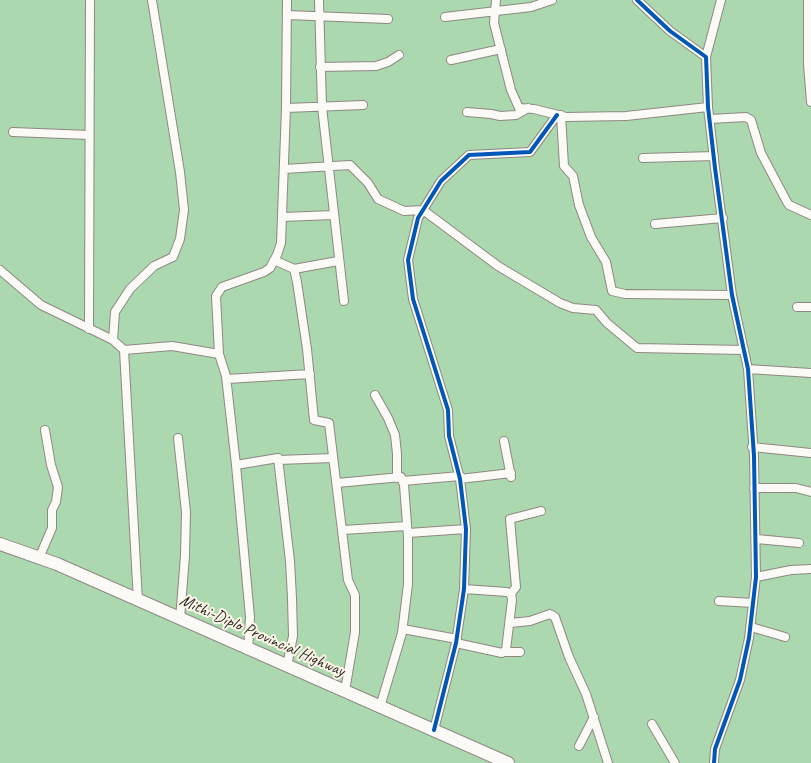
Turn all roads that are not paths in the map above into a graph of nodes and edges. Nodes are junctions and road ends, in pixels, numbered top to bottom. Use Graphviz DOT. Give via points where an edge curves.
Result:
graph roads {
  1 [pos="90,0"];
  2 [pos="152,0"];
  3 [pos="287,0"];
  4 [pos="319,0"];
  5 [pos="496,0"];
  6 [pos="552,0"];
  7 [pos="637,0"];
  8 [pos="721,0"];
  9 [pos="808,0"];
  10 [pos="809,9"];
  11 [pos="495,11"];
  12 [pos="287,15"];
  13 [pos="319,17"];
  14 [pos="445,17"];
  15 [pos="388,19"];
  16 [pos="501,49"];
  17 [pos="398,55"];
  18 [pos="706,57"];
  19 [pos="451,60"];
  20 [pos="320,67"];
  21 [pos="810,83"];
  22 [pos="811,102"];
  23 [pos="363,105"];
  24 [pos="322,107"];
  25 [pos="708,107"];
  26 [pos="286,108"];
  27 [pos="528,108"];
  28 [pos="467,112"];
  29 [pos="559,115"];
  30 [pos="710,119"];
  31 [pos="13,132"];
  32 [pos="89,135"];
  33 [pos="714,156"];
  34 [pos="643,158"];
  35 [pos="330,166"];
  36 [pos="284,169"];
  37 [pos="423,210"];
  38 [pos="334,215"];
  39 [pos="811,215"];
  40 [pos="282,217"];
  41 [pos="723,218"];
  42 [pos="655,224"];
  43 [pos="274,260"];
  44 [pos="338,261"];
  45 [pos="294,269"];
  46 [pos="0,270"];
  47 [pos="732,295"];
  48 [pos="344,301"];
  49 [pos="797,307"];
  50 [pos="811,307"];
  51 [pos="88,329"];
  52 [pos="113,340"];
  53 [pos="124,350"];
  54 [pos="744,350"];
  55 [pos="219,354"];
  56 [pos="748,369"];
  57 [pos="811,373"];
  58 [pos="310,374"];
  59 [pos="227,379"];
  60 [pos="375,395"];
  61 [pos="45,430"];
  62 [pos="178,438"];
  63 [pos="504,441"];
  64 [pos="752,447"];
  65 [pos="811,453"];
  66 [pos="333,458"];
  67 [pos="278,460"];
  68 [pos="236,465"];
  69 [pos="460,477"];
  70 [pos="400,479"];
  71 [pos="337,483"];
  72 [pos="754,488"];
  73 [pos="811,492"];
  74 [pos="541,511"];
  75 [pos="466,528"];
  76 [pos="343,530"];
  77 [pos="408,530"];
  78 [pos="757,539"];
  79 [pos="799,543"];
  80 [pos="0,544"];
  81 [pos="39,558"];
  82 [pos="811,570"];
  83 [pos="756,577"];
  84 [pos="464,589"];
  85 [pos="510,594"];
  86 [pos="138,601"];
  87 [pos="719,601"];
  88 [pos="753,603"];
  89 [pos="180,619"];
  90 [pos="510,623"];
  91 [pos="751,627"];
  92 [pos="403,629"];
  93 [pos="785,637"];
  94 [pos="457,641"];
  95 [pos="248,650"];
  96 [pos="505,652"];
  97 [pos="520,652"];
  98 [pos="287,666"];
  99 [pos="345,691"];
  100 [pos="380,708"];
  101 [pos="594,717"];
  102 [pos="652,724"];
  103 [pos="434,730"];
  104 [pos="578,746"];
  105 [pos="508,763"];
  106 [pos="608,763"];
  107 [pos="675,763"];
  108 [pos="714,763"];
  1 -- 32 [label="street"];
  2 -- 52 [label="street" via="184,210 180,239 172,257 154,266 130,288 115,312"];
  3 -- 12 [label="street"];
  4 -- 13 [label="street"];
  5 -- 11 [label="street"];
  6 -- 11 [label="street" via="531,7"];
  7 -- 18 [label="street" via="670,31"];
  8 -- 18 [label="street"];
  9 -- 10 [label="street"];
  10 -- 21 [label="street"];
  11 -- 14 [label="street"];
  11 -- 16 [label="street" via="494,23"];
  12 -- 13 [label="street"];
  12 -- 26 [label="street"];
  13 -- 15 [label="street"];
  13 -- 20 [label="street"];
  16 -- 19 [label="street"];
  16 -- 27 [label="street" via="516,104 519,108"];
  17 -- 20 [label="street" via="376,66"];
  18 -- 25 [label="street"];
  20 -- 24 [label="street"];
  21 -- 22 [label="street"];
  23 -- 24 [label="street"];
  24 -- 26 [label="street"];
  24 -- 35 [label="street"];
  25 -- 29 [label="street" via="626,116"];
  25 -- 30 [label="street"];
  26 -- 36 [label="street"];
  27 -- 28 [label="street" via="516,115"];
  27 -- 29 [label="street"];
  29 -- 37 [label="street" via="530,152 469,155 441,181"];
  29 -- 47 [label="street" via="564,166 573,176 579,205 591,236 606,262 612,291 625,294"];
  30 -- 33 [label="street"];
  30 -- 39 [label="street" via="746,117 751,120 762,153 787,202"];
  31 -- 32 [label="street"];
  32 -- 51 [label="street"];
  33 -- 34 [label="street"];
  33 -- 41 [label="street"];
  35 -- 36 [label="street"];
  35 -- 37 [label="street" via="350,165 368,183 378,199 404,211"];
  35 -- 38 [label="street"];
  36 -- 40 [label="street"];
  37 -- 54 [label="street" via="498,266 560,303 573,308 596,310 607,324 637,348"];
  37 -- 69 [label="street" via="418,218 408,260 413,299 448,410 449,436"];
  38 -- 40 [label="street"];
  38 -- 44 [label="street"];
  40 -- 43 [label="street" via="280,243"];
  41 -- 42 [label="street"];
  41 -- 47 [label="street"];
  43 -- 45 [label="street"];
  43 -- 55 [label="street" via="264,272 218,290 216,296"];
  44 -- 45 [label="street"];
  44 -- 48 [label="street"];
  45 -- 58 [label="street"];
  46 -- 51 [label="street" via="41,305"];
  47 -- 54 [label="street"];
  49 -- 50 [label="street"];
  51 -- 52 [label="street"];
  52 -- 53 [label="street"];
  53 -- 55 [label="street" via="172,346"];
  53 -- 86 [label="street"];
  54 -- 56 [label="street"];
  55 -- 59 [label="street"];
  56 -- 57 [label="street"];
  56 -- 64 [label="street"];
  58 -- 59 [label="street"];
  58 -- 66 [label="street" via="314,420 329,423"];
  59 -- 68 [label="street"];
  60 -- 70 [label="street" via="395,435"];
  61 -- 81 [label="street" via="58,487 52,510 52,528"];
  62 -- 89 [label="street" via="186,512"];
  63 -- 69 [label="street" via="511,475"];
  64 -- 65 [label="street"];
  64 -- 72 [label="street"];
  66 -- 67 [label="street"];
  66 -- 71 [label="street"];
  67 -- 68 [label="street"];
  67 -- 98 [label="street" via="292,598 293,636"];
  68 -- 95 [label="street" via="250,617"];
  69 -- 70 [label="street"];
  69 -- 75 [label="street"];
  70 -- 71 [label="street"];
  70 -- 77 [label="street"];
  71 -- 76 [label="street"];
  72 -- 73 [label="street" via="796,488"];
  72 -- 78 [label="street"];
  74 -- 85 [label="street" via="510,519 516,587"];
  75 -- 77 [label="street"];
  75 -- 84 [label="street"];
  76 -- 77 [label="street"];
  76 -- 99 [label="street" via="348,580 355,595 356,632"];
  77 -- 92 [label="street" via="408,584"];
  78 -- 79 [label="street"];
  78 -- 83 [label="street"];
  80 -- 81 [label="main road, Mithi-Diplo Provincial Highway"];
  81 -- 86 [label="main road, Mithi-Diplo Provincial Highway"];
  82 -- 83 [label="street" via="791,570"];
  83 -- 88 [label="street"];
  84 -- 85 [label="street"];
  84 -- 94 [label="street"];
  85 -- 90 [label="street"];
  86 -- 89 [label="main road, Mithi-Diplo Provincial Highway"];
  87 -- 88 [label="street"];
  88 -- 91 [label="street"];
  89 -- 95 [label="main road, Mithi-Diplo Provincial Highway"];
  90 -- 96 [label="street"];
  90 -- 101 [label="street" via="553,615"];
  91 -- 93 [label="street"];
  91 -- 108 [label="street" via="740,680 716,749"];
  92 -- 94 [label="street"];
  92 -- 100 [label="street"];
  94 -- 96 [label="street"];
  94 -- 103 [label="street"];
  95 -- 98 [label="main road, Mithi-Diplo Provincial Highway"];
  96 -- 97 [label="street"];
  98 -- 99 [label="main road, Mithi-Diplo Provincial Highway"];
  99 -- 100 [label="main road, Mithi-Diplo Provincial Highway"];
  100 -- 103 [label="main road, Mithi-Diplo Provincial Highway"];
  101 -- 104 [label="street"];
  101 -- 106 [label="street"];
  102 -- 107 [label="street"];
  103 -- 105 [label="main road, Mithi-Diplo Provincial Highway"];
}
